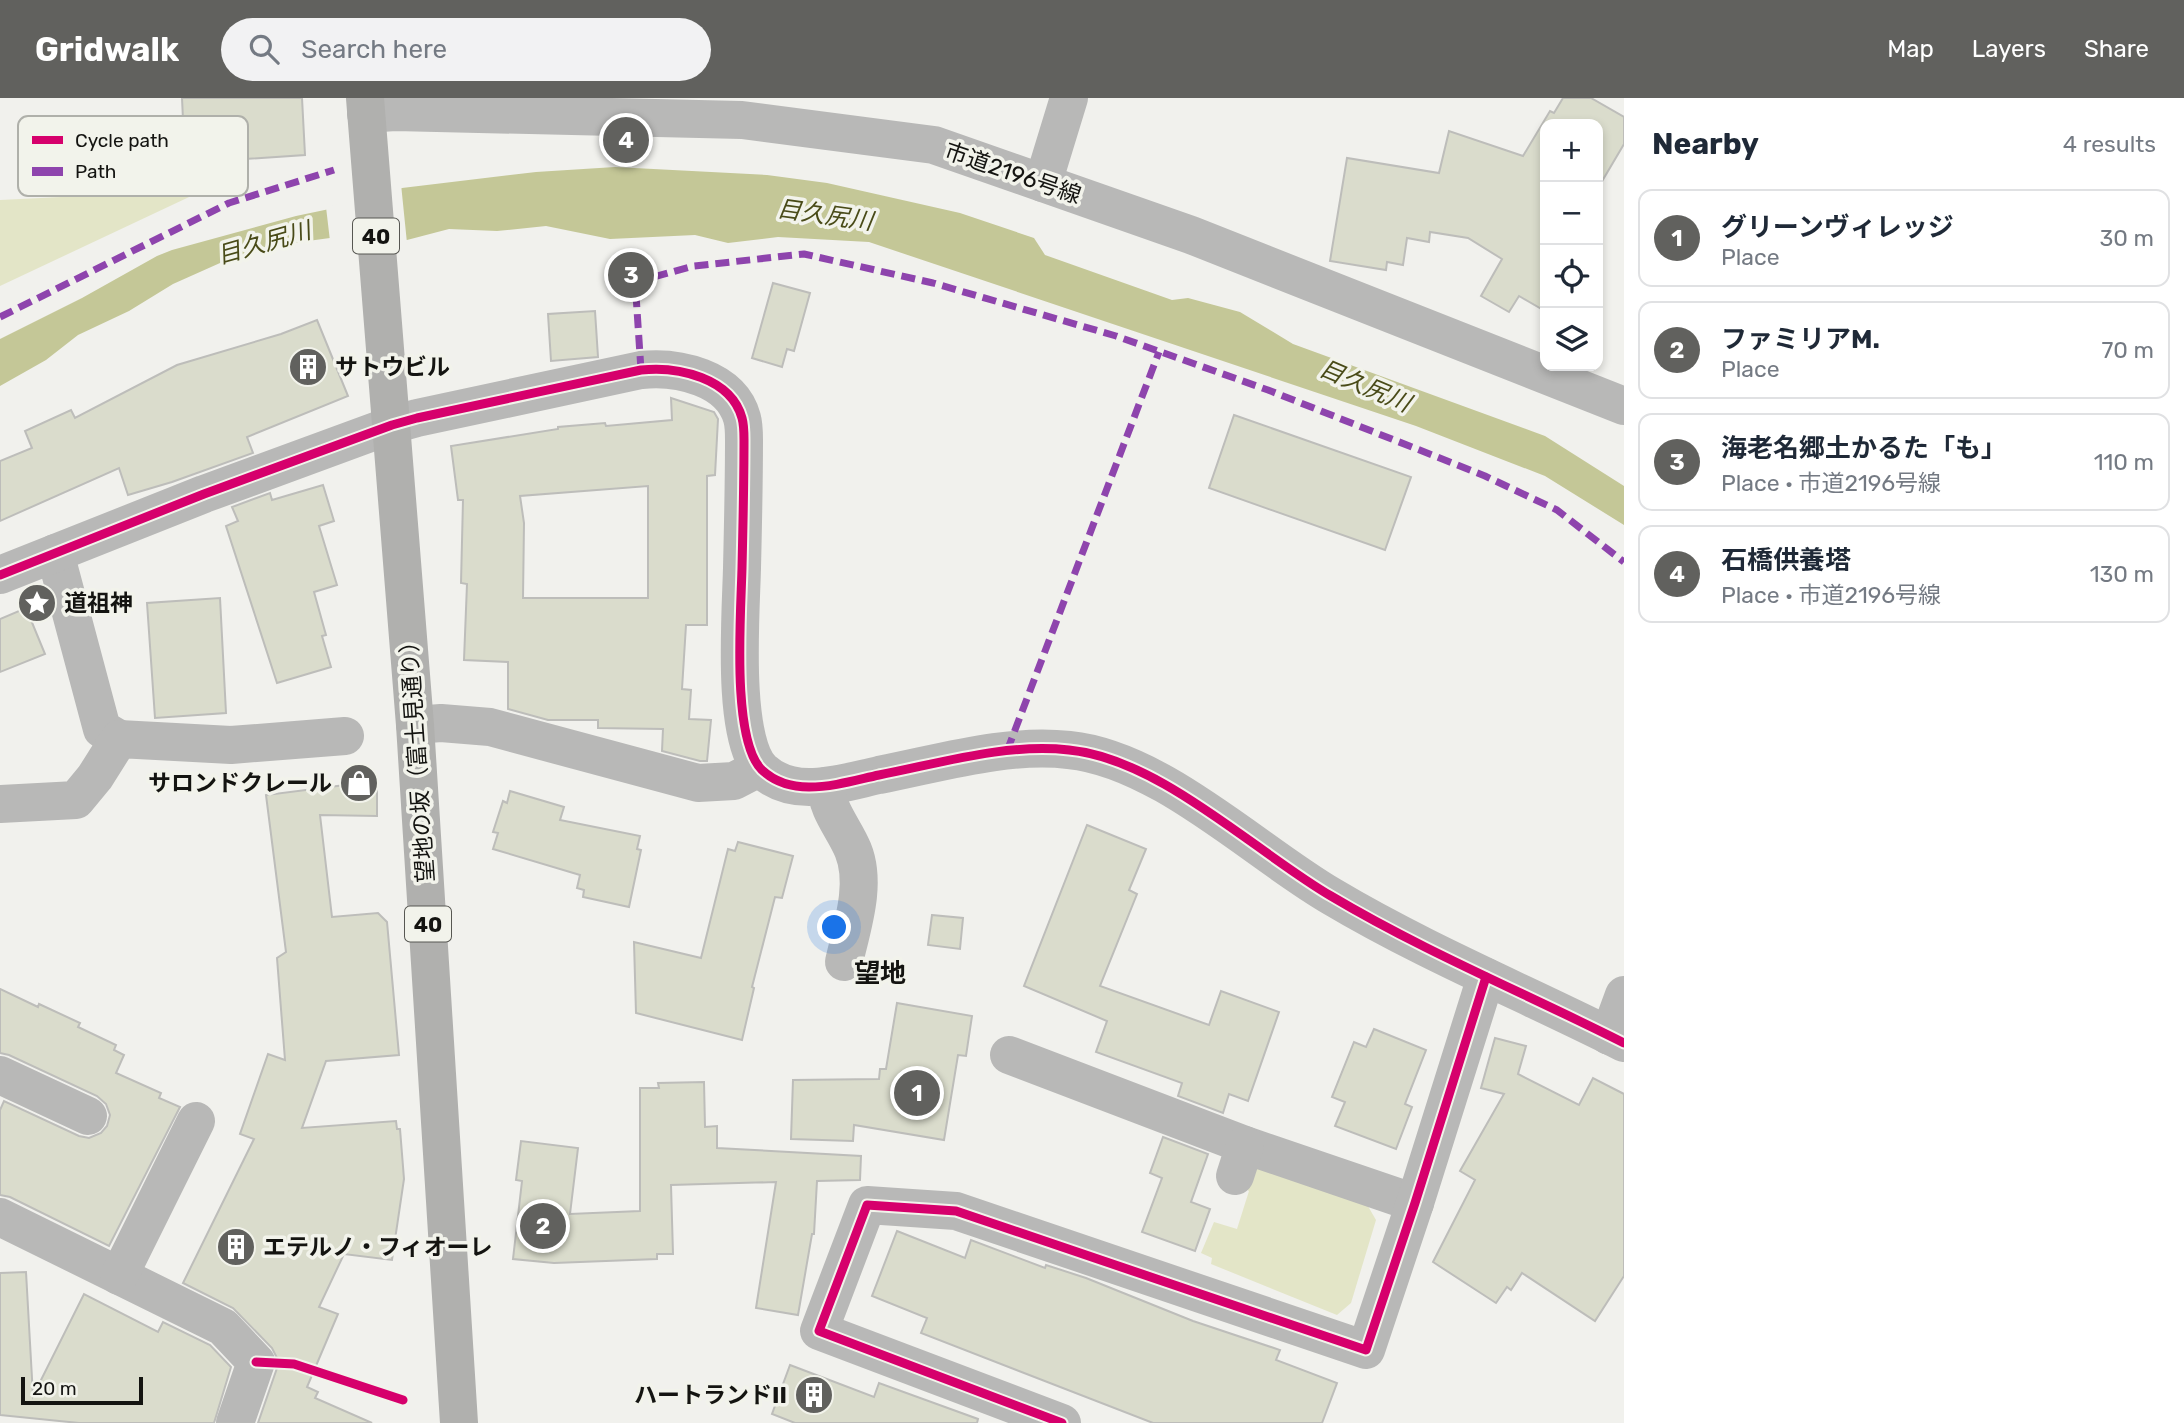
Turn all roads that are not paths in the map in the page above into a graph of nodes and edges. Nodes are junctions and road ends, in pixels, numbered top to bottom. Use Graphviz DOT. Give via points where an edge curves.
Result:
graph roads {
  1 [pos="1069,98"];
  2 [pos="365,106"];
  3 [pos="742,109"];
  4 [pos="1043,183"];
  5 [pos="1624,406"];
  6 [pos="393,425"];
  7 [pos="55,553"];
  8 [pos="0,575"];
  9 [pos="415,724"];
  10 [pos="345,736"];
  11 [pos="119,739"];
  12 [pos="759,768"];
  13 [pos="826,786"];
  14 [pos="0,804"];
  15 [pos="844,962"];
  16 [pos="1486,978"];
  17 [pos="1624,995"];
  18 [pos="1616,1040"];
  19 [pos="1009,1055"];
  20 [pos="0,1075"];
  21 [pos="88,1116"];
  22 [pos="196,1121"];
  23 [pos="1415,1203"];
  24 [pos="0,1217"];
  25 [pos="119,1276"];
  26 [pos="235,1423"];
  27 [pos="459,1423"];
  28 [pos="1062,1423"];
  1 -- 4 [label="street"];
  2 -- 3 [label="street, 市道2196号線" via="395,112"];
  2 -- 6 [label="main road, 40"];
  3 -- 4 [label="street, 市道2196号線" via="934,145"];
  4 -- 5 [label="street, 市道2196号線" via="1191,235"];
  6 -- 7 [label="street"];
  6 -- 9 [label="main road, 望地の坂（富士見通り） / 40"];
  6 -- 12 [label="street" via="652,369 696,377 731,396 743,419 744,440 741,690 747,739"];
  7 -- 8 [label="street"];
  7 -- 11 [label="street" via="102,729"];
  9 -- 12 [label="street" via="490,727 698,783 734,781"];
  9 -- 27 [label="main road, 望地の坂（富士見通り） / 40"];
  10 -- 11 [label="street" via="231,745"];
  11 -- 14 [label="street" via="76,800"];
  12 -- 13 [label="street" via="790,785"];
  13 -- 15 [label="street" via="827,801 854,852 859,879"];
  13 -- 16 [label="street" via="1007,751 1070,750 1108,758 1185,797 1338,901"];
  16 -- 18 [label="street"];
  16 -- 23 [label="street"];
  17 -- 18 [label="street"];
  19 -- 23 [label="street" via="1240,1160"];
  20 -- 21 [label="street"];
  22 -- 25 [label="street"];
  23 -- 28 [label="street" via="1366,1350 956,1210 867,1205 819,1331"];
  24 -- 25 [label="street"];
  25 -- 26 [label="street" via="223,1327 256,1362"];
}
